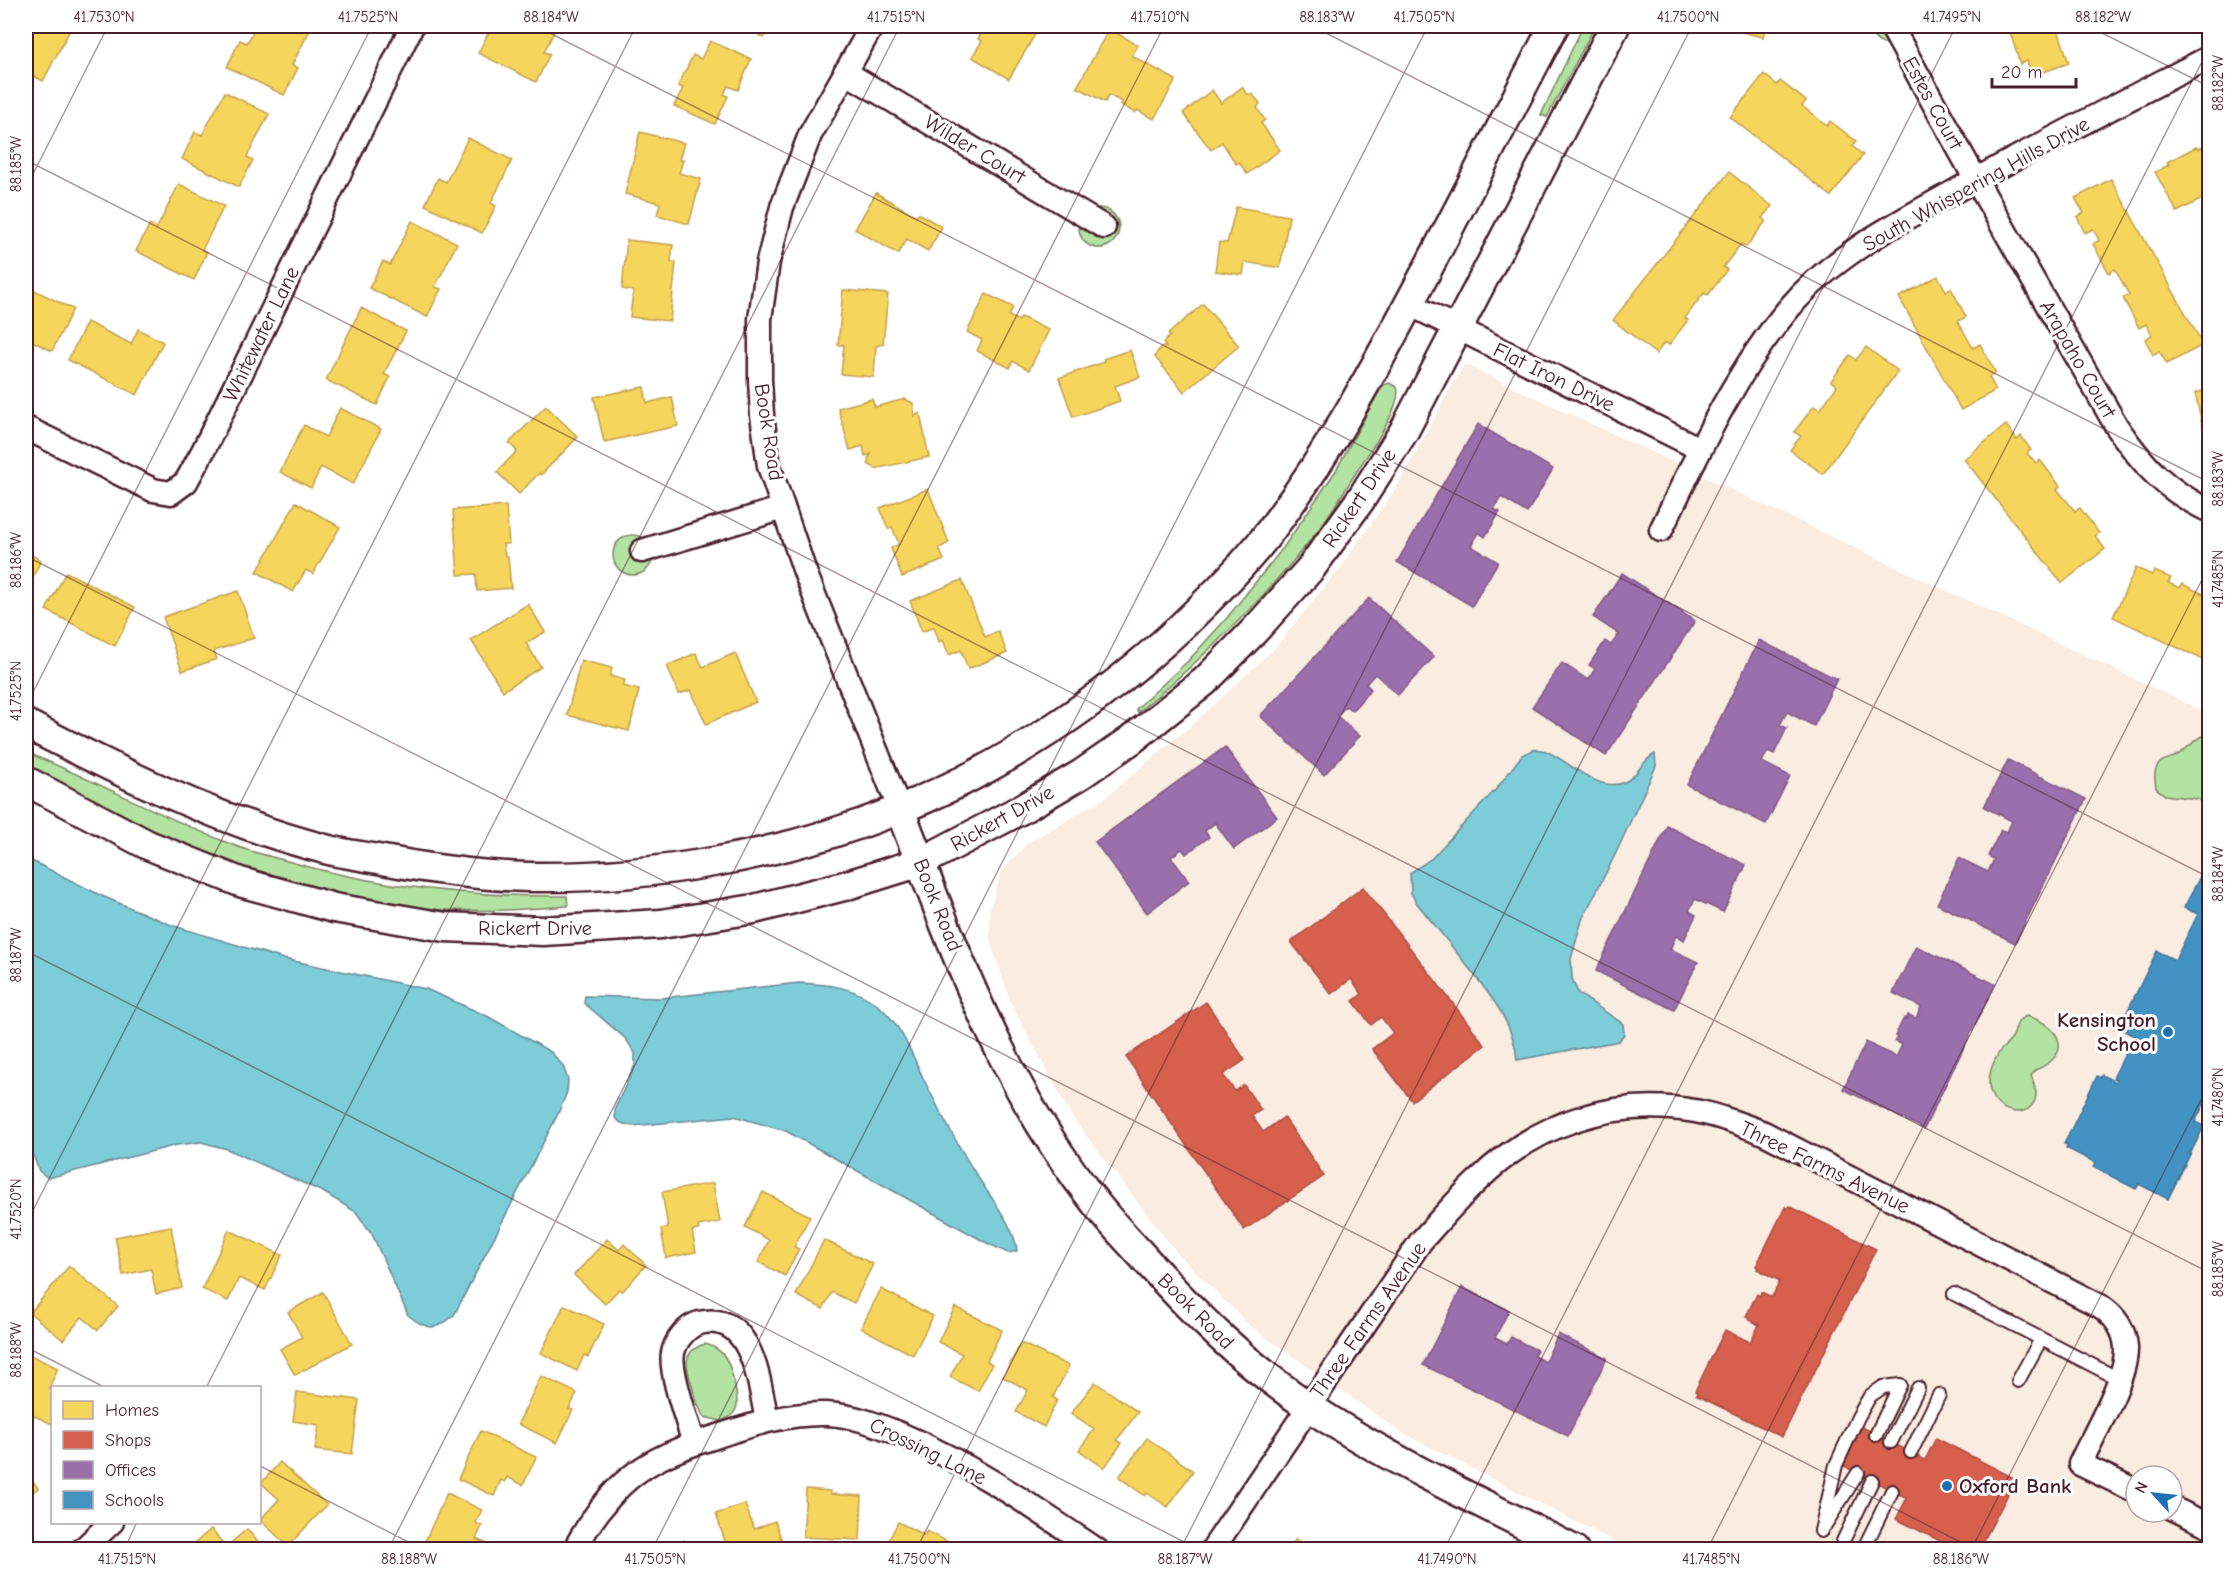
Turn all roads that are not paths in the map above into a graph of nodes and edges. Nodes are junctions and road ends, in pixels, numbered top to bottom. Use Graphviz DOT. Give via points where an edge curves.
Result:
graph roads {
  1 [pos="412,26"];
  2 [pos="872,26"];
  3 [pos="1554,26"];
  4 [pos="1615,26"];
  5 [pos="1891,26"];
  6 [pos="2210,57"];
  7 [pos="845,72"];
  8 [pos="1976,180"];
  9 [pos="1104,227"];
  10 [pos="1409,304"];
  11 [pos="1456,329"];
  12 [pos="26,428"];
  13 [pos="1700,449"];
  14 [pos="783,507"];
  15 [pos="2210,511"];
  16 [pos="1661,530"];
  17 [pos="642,551"];
  18 [pos="26,724"];
  19 [pos="26,781"];
  20 [pos="900,810"];
  21 [pos="921,862"];
  22 [pos="1954,1294"];
  23 [pos="2041,1339"];
  24 [pos="2119,1379"];
  25 [pos="2018,1381"];
  26 [pos="1918,1388"];
  27 [pos="1939,1395"];
  28 [pos="1308,1406"];
  29 [pos="767,1420"];
  30 [pos="1876,1435"];
  31 [pos="694,1443"];
  32 [pos="1891,1443"];
  33 [pos="1911,1452"];
  34 [pos="1858,1473"];
  35 [pos="1872,1481"];
  36 [pos="2124,1485"];
  37 [pos="1892,1491"];
  38 [pos="2184,1514"];
  39 [pos="110,1524"];
  40 [pos="2210,1526"];
  41 [pos="1843,1541"];
  42 [pos="82,1550"];
  43 [pos="574,1550"];
  44 [pos="1096,1550"];
  45 [pos="1212,1550"];
  46 [pos="1574,1550"];
  47 [pos="1863,1550"];
  1 -- 12 [label="street, Whitewater Lane" via="186,482 171,493 153,490"];
  2 -- 7 [label="street, Book Road"];
  3 -- 10 [label="street"];
  4 -- 11 [label="street, Rickert Drive"];
  5 -- 8 [label="street, Estes Court"];
  6 -- 8 [label="street, South Whispering Hills Drive"];
  7 -- 9 [label="street, Wilder Court"];
  7 -- 14 [label="street, Book Road" via="796,166 768,262 760,319 762,415 770,466"];
  8 -- 13 [label="street, South Whispering Hills Drive" via="1904,219 1819,278 1791,306 1754,356"];
  8 -- 15 [label="street, Arapaho Court" via="2116,426 2141,461 2168,486"];
  10 -- 11 [label="street, Flat Iron Drive"];
  10 -- 20 [label="street" via="1321,460 1259,544 1210,599 1150,656 1075,714 986,768"];
  11 -- 13 [label="street, Flat Iron Drive"];
  11 -- 21 [label="street, Rickert Drive" via="1404,431 1361,499 1311,568 1205,681 1080,775"];
  13 -- 16 [label="street, South Whispering Hills Drive"];
  14 -- 17 [label="street"];
  14 -- 20 [label="street, Book Road"];
  18 -- 20 [label="street" via="132,778 222,817 326,849 429,868 528,877 633,873 732,858 830,835"];
  19 -- 21 [label="street, Rickert Drive" via="148,845 240,882 334,908 445,927 543,931 661,924 754,909"];
  20 -- 21 [label="street, Book Road"];
  21 -- 28 [label="street, Book Road" via="1005,1061 1038,1119 1098,1206 1215,1333"];
  22 -- 23 [label="lane"];
  23 -- 24 [label="lane"];
  23 -- 25 [label="lane"];
  24 -- 28 [label="street, Three Farms Avenue" via="2126,1348 2122,1329 2100,1306 1764,1133 1695,1111 1621,1108 1584,1115 1548,1131 1512,1151 1478,1180 1421,1241"];
  24 -- 36 [label="street, Three Farms Avenue" via="2080,1464"];
  26 -- 32 [label="lane"];
  27 -- 33 [label="lane"];
  28 -- 45 [label="street, Three Farms Avenue"];
  28 -- 46 [label="street, Book Road" via="1376,1447"];
  29 -- 31 [label="street, Crossing Lane"];
  29 -- 31 [label="street" via="745,1341 725,1324 698,1323 686,1331 673,1354 673,1368"];
  29 -- 44 [label="street, Crossing Lane" via="827,1414 875,1424 979,1473"];
  30 -- 34 [label="lane" via="1900,1385 1883,1387 1870,1396 1858,1417 1836,1465 1821,1531"];
  31 -- 43 [label="street, Crossing Lane" via="661,1457 624,1481 607,1498"];
  35 -- 41 [label="lane"];
  37 -- 47 [label="lane"];
  38 -- 40 [label="street"];
  39 -- 42 [label="street"];
}
